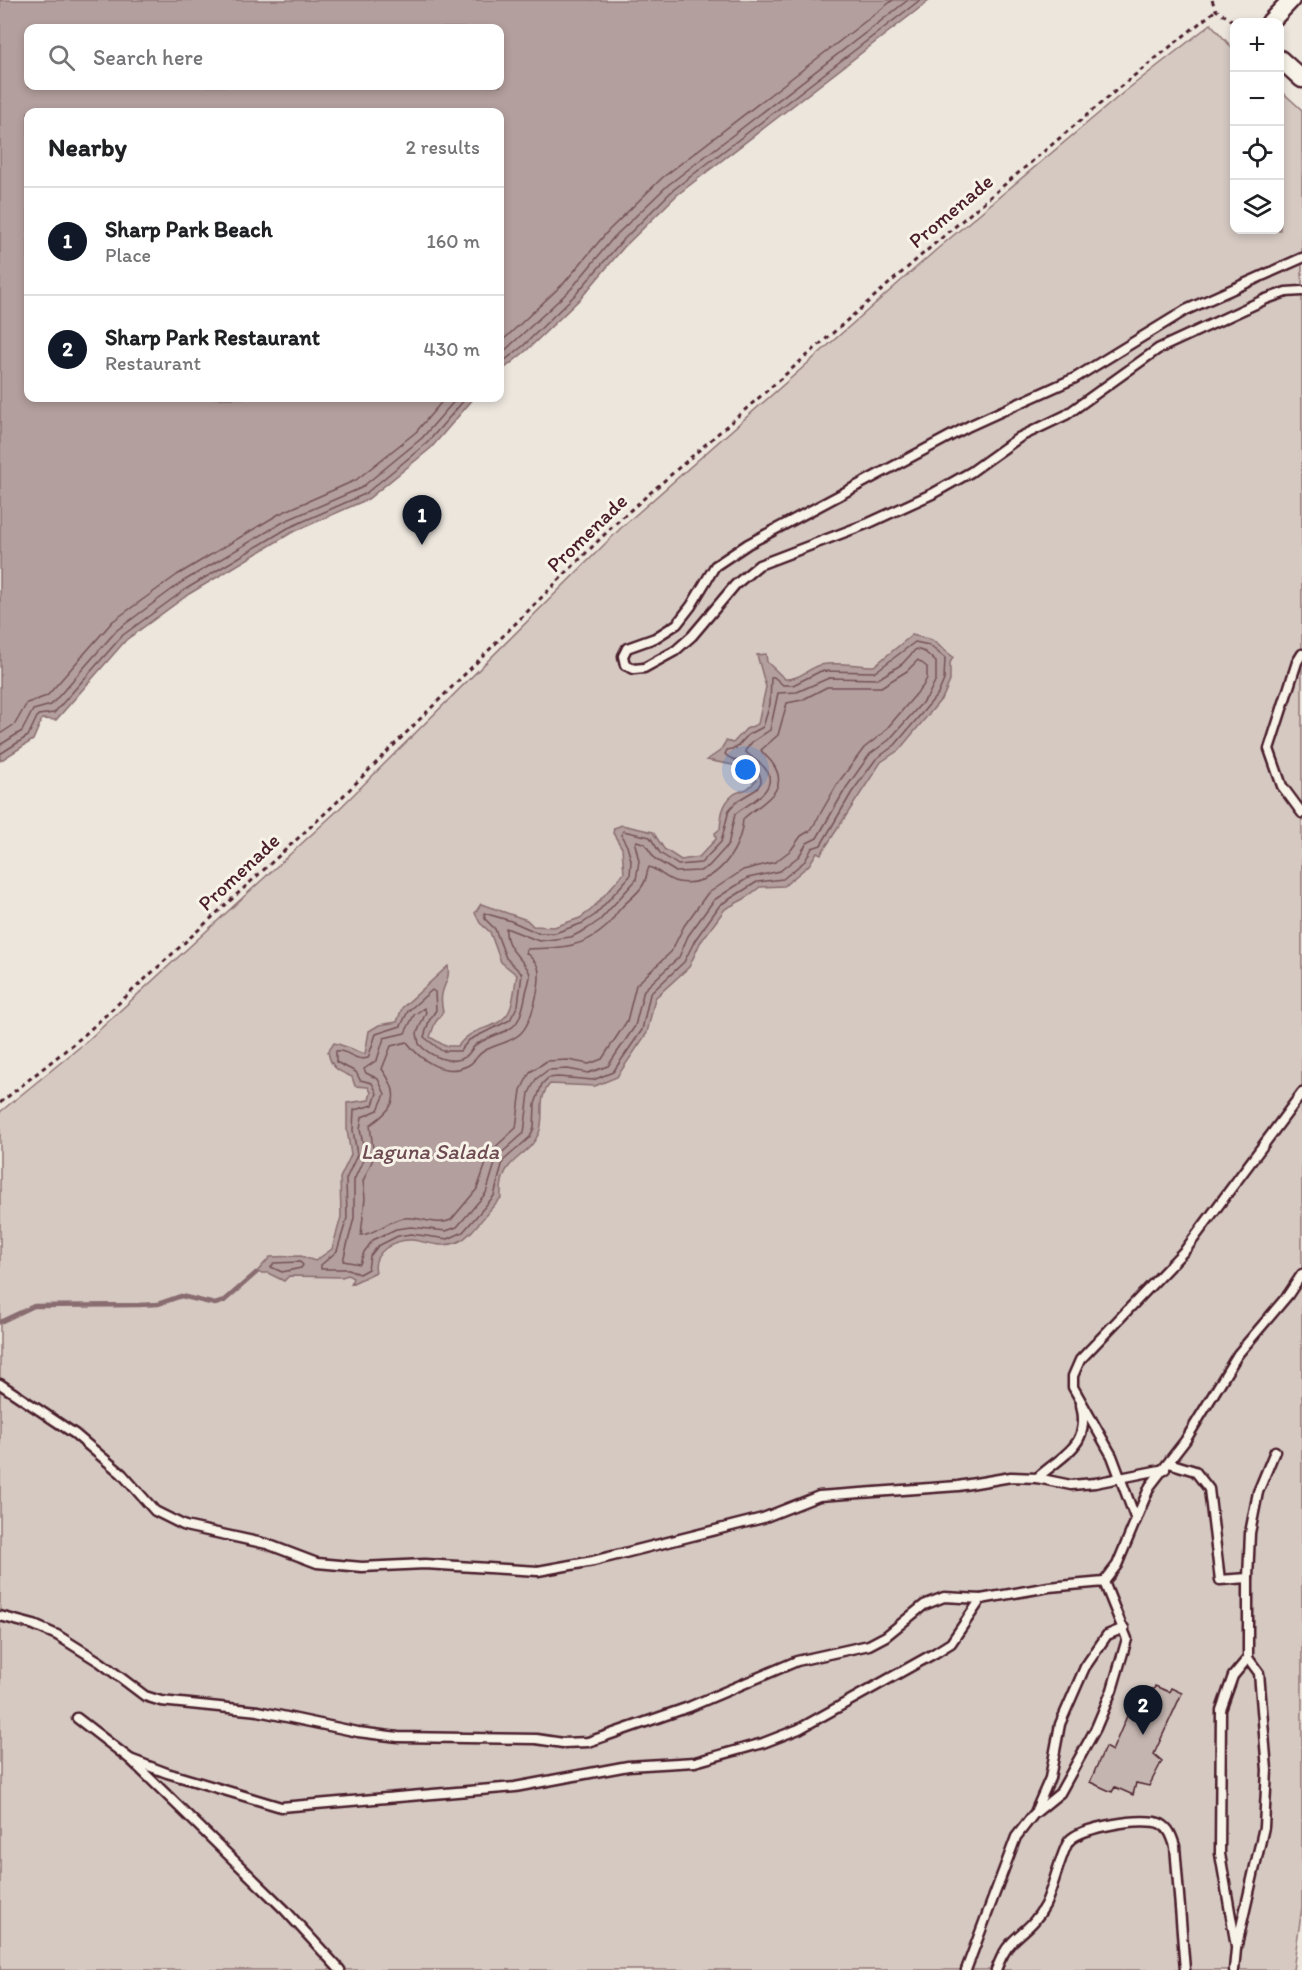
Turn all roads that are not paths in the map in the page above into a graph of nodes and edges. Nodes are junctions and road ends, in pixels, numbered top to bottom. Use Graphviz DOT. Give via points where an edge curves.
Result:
graph roads {
  1 [pos="1291,0"];
  2 [pos="1274,18"];
  3 [pos="1284,63"];
  4 [pos="1302,79"];
  5 [pos="1302,258"];
  6 [pos="1302,291"];
  7 [pos="1302,654"];
  8 [pos="1302,813"];
  9 [pos="1302,1093"];
  10 [pos="1302,1274"];
  11 [pos="0,1383"];
  12 [pos="1080,1401"];
  13 [pos="1275,1451"];
  14 [pos="1167,1466"];
  15 [pos="1037,1478"];
  16 [pos="1122,1478"];
  17 [pos="1136,1520"];
  18 [pos="1248,1578"];
  19 [pos="1104,1582"];
  20 [pos="981,1599"];
  21 [pos="0,1616"];
  22 [pos="1124,1628"];
  23 [pos="1248,1658"];
  24 [pos="76,1718"];
  25 [pos="130,1759"];
  26 [pos="1033,1815"];
  27 [pos="1236,1949"];
  28 [pos="340,1970"];
  29 [pos="966,1970"];
  30 [pos="996,1970"];
  31 [pos="1185,1970"];
  32 [pos="1234,1970"];
  1 -- 2 [label="street"];
  3 -- 4 [label="street"];
  5 -- 6 [label="lane" via="1186,310 1075,378 969,426 748,544 715,566 676,624 655,638 627,648 623,656 625,665 644,668 675,651 735,585 759,565 932,494 1020,437 1066,415 1158,349 1266,299"];
  7 -- 8 [label="lane" via="1269,749 1282,786"];
  9 -- 12 [label="lane" via="1186,1249 1080,1360 1073,1376"];
  10 -- 14 [label="lane" via="1238,1354"];
  11 -- 15 [label="lane" via="87,1443 155,1511 185,1526 259,1542 317,1563 538,1571 764,1518 819,1496 958,1486 1011,1477"];
  12 -- 15 [label="lane" via="1085,1420 1083,1432 1066,1454"];
  12 -- 16 [label="lane" via="1101,1433"];
  13 -- 18 [label="lane" via="1258,1492 1250,1533"];
  14 -- 16 [label="lane"];
  14 -- 17 [label="lane" via="1150,1486"];
  14 -- 18 [label="lane" via="1196,1471 1209,1489 1221,1580"];
  15 -- 16 [label="lane" via="1071,1485"];
  16 -- 17 [label="lane"];
  17 -- 19 [label="lane" via="1117,1565"];
  18 -- 23 [label="lane"];
  19 -- 20 [label="lane"];
  19 -- 22 [label="lane"];
  20 -- 21 [label="lane" via="944,1597 924,1605 869,1644 797,1661 689,1707 588,1742 562,1743 536,1739 398,1737 258,1711 161,1701 145,1696 57,1635"];
  20 -- 25 [label="lane" via="951,1643 935,1653 799,1729 695,1762 628,1766 515,1787 281,1807"];
  22 -- 26 [label="lane" via="1127,1640 1123,1657 1096,1728 1060,1793"];
  22 -- 26 [label="lane" via="1107,1635 1085,1667 1060,1724 1050,1778"];
  23 -- 27 [label="lane" via="1259,1673 1267,1770 1264,1827"];
  23 -- 27 [label="lane" via="1233,1676 1221,1710 1220,1854"];
  24 -- 25 [label="lane"];
  25 -- 28 [label="lane" via="285,1910"];
  26 -- 29 [label="lane" via="1008,1855"];
  27 -- 32 [label="lane"];
  30 -- 31 [label="lane" via="1012,1942 1040,1914 1068,1842 1099,1828 1150,1821 1160,1823 1170,1832 1175,1846"];
}
